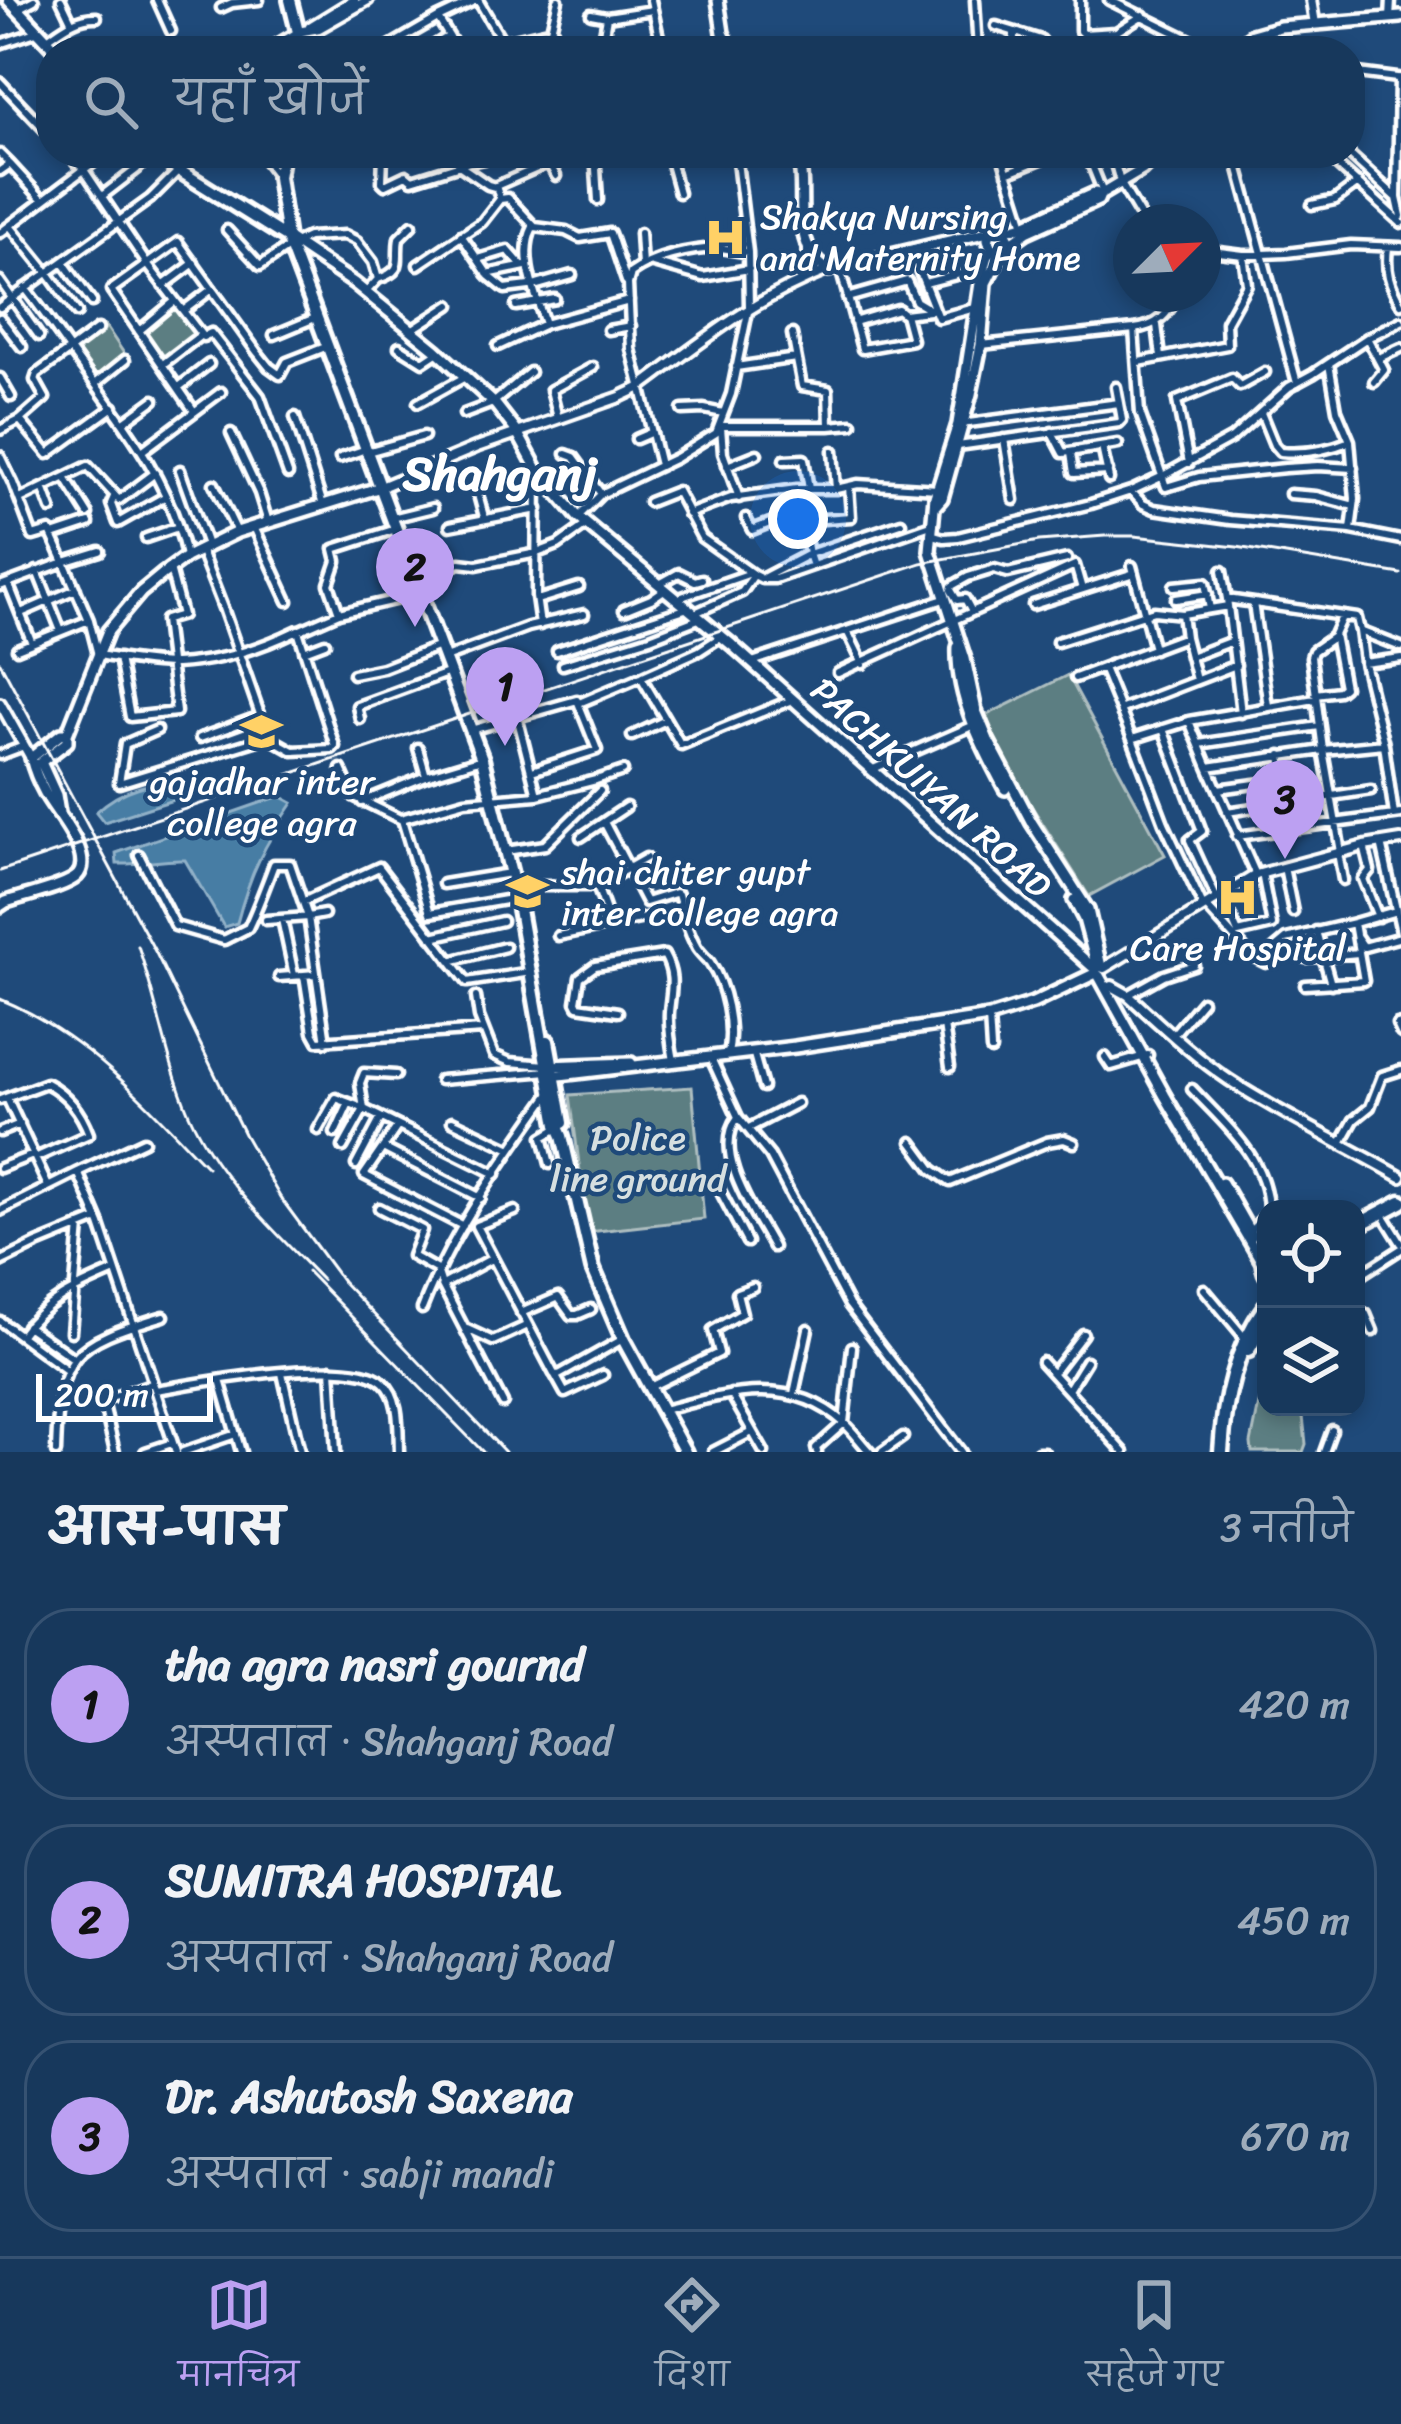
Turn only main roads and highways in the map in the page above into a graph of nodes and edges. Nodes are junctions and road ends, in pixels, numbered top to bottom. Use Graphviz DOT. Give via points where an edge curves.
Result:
graph roads {
  1 [pos="290,0"];
  2 [pos="718,0"];
  3 [pos="13,4"];
  4 [pos="1396,18"];
  5 [pos="42,36"];
  6 [pos="301,36"];
  7 [pos="724,36"];
  8 [pos="1251,36"];
  9 [pos="176,168"];
  10 [pos="280,168"];
  11 [pos="802,168"];
  12 [pos="1144,168"];
  13 [pos="1101,194"];
  14 [pos="291,242"];
  15 [pos="997,242"];
  16 [pos="976,345"];
  17 [pos="954,447"];
  18 [pos="381,488"];
  19 [pos="935,506"];
  20 [pos="0,906"];
  21 [pos="1099,971"];
  22 [pos="550,1070"];
  23 [pos="560,1132"];
  24 [pos="1401,1202"];
  25 [pos="1401,1212"];
  26 [pos="1237,1215"];
  27 [pos="1365,1224"];
  28 [pos="1365,1227"];
  29 [pos="1257,1248"];
  30 [pos="1257,1252"];
  31 [pos="1265,1308"];
  32 [pos="1257,1336"];
  33 [pos="686,1452"];
  34 [pos="1224,1452"];
  1 -- 6 [label="main road"];
  2 -- 7 [label="main road"];
  3 -- 5 [label="main road"];
  4 -- 8 [label="main road"];
  9 -- 14 [label="main road"];
  10 -- 14 [label="main road"];
  11 -- 15 [label="main road" via="808,246 817,262 834,269 969,238"];
  12 -- 13 [label="main road"];
  13 -- 15 [label="main road"];
  13 -- 15 [label="main road"];
  14 -- 18 [label="main road"];
  14 -- 21 [label="main road, PACHKUIYAN ROAD" via="438,352 518,432 537,469 582,521"];
  15 -- 16 [label="main road"];
  15 -- 16 [label="main road" via="982,268"];
  16 -- 17 [label="main road"];
  17 -- 19 [label="main road"];
  17 -- 19 [label="main road"];
  18 -- 20 [label="main road" via="204,547 116,618 67,734 36,760 81,871"];
  18 -- 22 [label="main road" via="494,798"];
  19 -- 21 [label="main road" via="930,551 958,642 960,677 1002,776 1084,912"];
  21 -- 22 [label="main road" via="988,1018 754,1052"];
  21 -- 26 [label="main road"];
  22 -- 23 [label="main road"];
  22 -- 23 [label="main road"];
  23 -- 33 [label="main road" via="587,1251 623,1340"];
  24 -- 27 [label="highway"];
  25 -- 28 [label="highway"];
  26 -- 29 [label="main road"];
  26 -- 30 [label="main road"];
  31 -- 34 [label="highway" via="1228,1390"];
  32 -- 34 [label="highway" via="1244,1359"];
}
